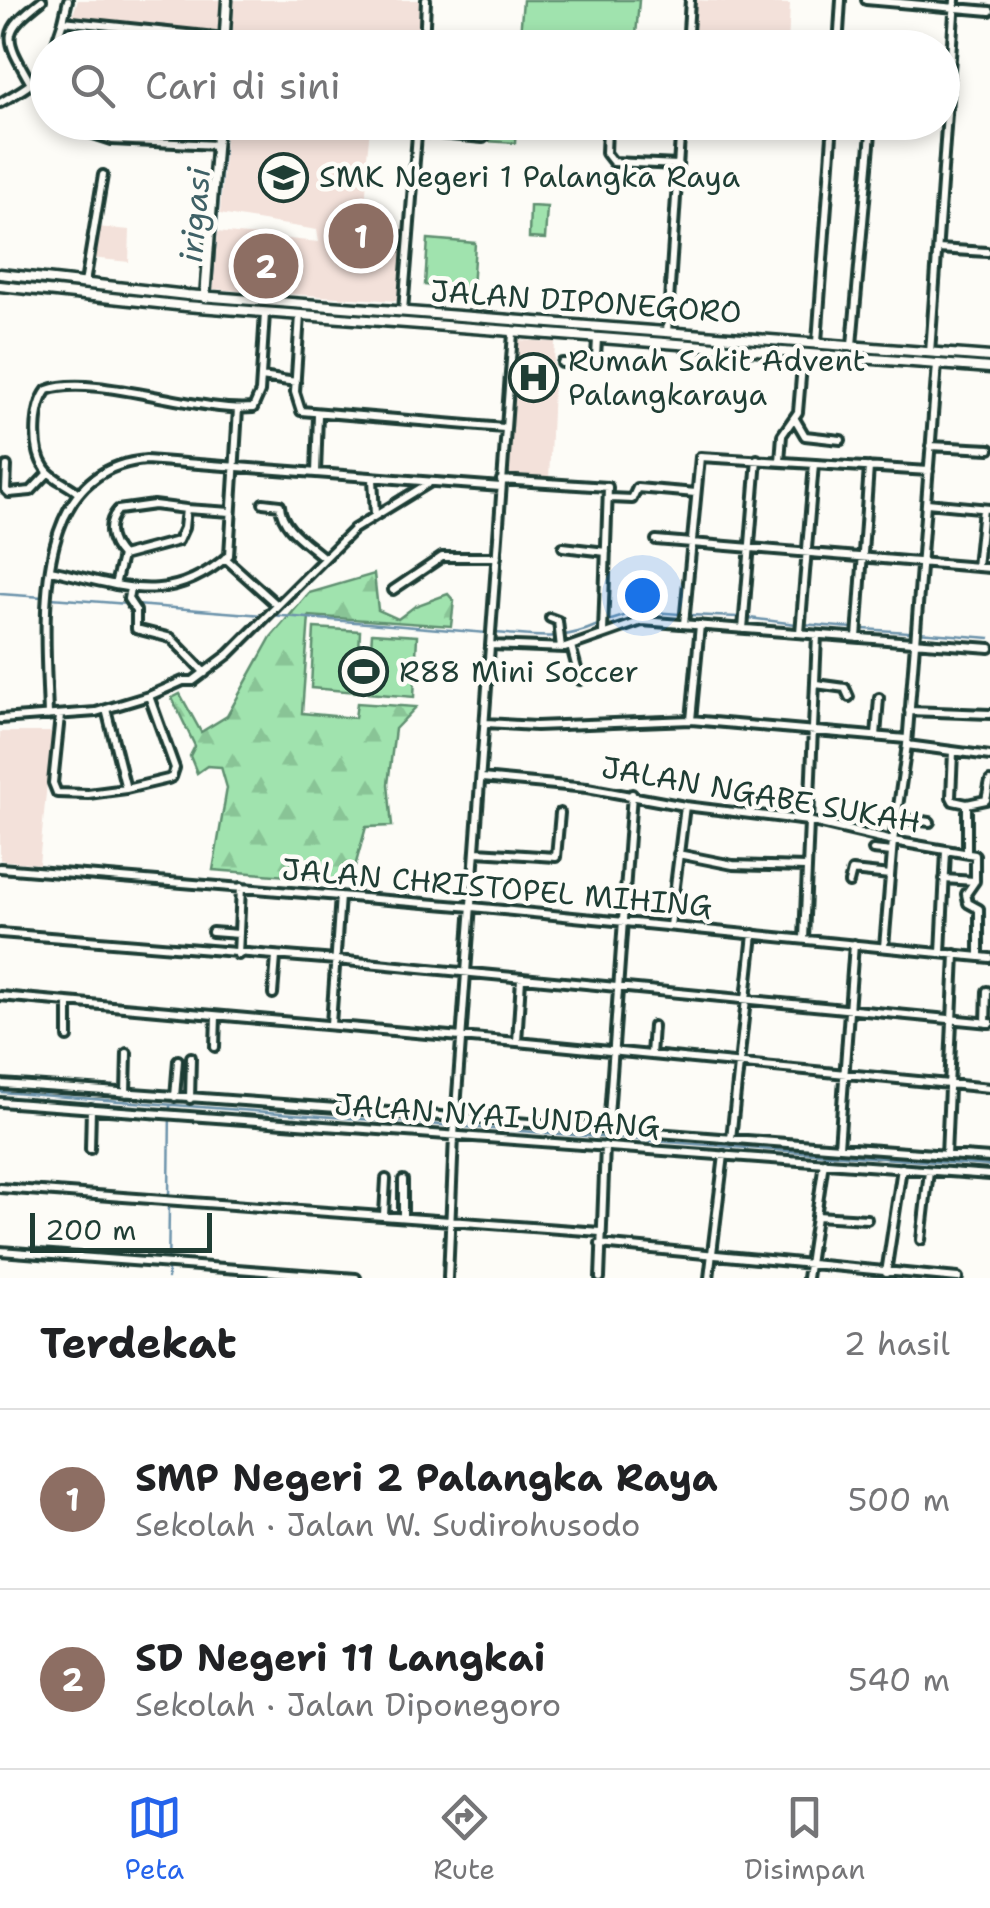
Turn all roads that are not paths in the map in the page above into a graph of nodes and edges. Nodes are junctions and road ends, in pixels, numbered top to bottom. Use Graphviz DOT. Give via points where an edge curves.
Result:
graph roads {
  1 [pos="42,0"];
  2 [pos="67,0"];
  3 [pos="227,0"];
  4 [pos="426,0"];
  5 [pos="690,0"];
  6 [pos="841,0"];
  7 [pos="866,0"];
  8 [pos="955,4"];
  9 [pos="990,10"];
  10 [pos="63,21"];
  11 [pos="60,30"];
  12 [pos="129,30"];
  13 [pos="225,30"];
  14 [pos="425,30"];
  15 [pos="688,30"];
  16 [pos="839,30"];
  17 [pos="952,30"];
  18 [pos="30,82"];
  19 [pos="30,85"];
  20 [pos="0,103"];
  21 [pos="119,140"];
  22 [pos="216,140"];
  23 [pos="417,140"];
  24 [pos="606,140"];
  25 [pos="680,140"];
  26 [pos="832,140"];
  27 [pos="870,140"];
  28 [pos="944,140"];
  29 [pos="216,145"];
  30 [pos="678,165"];
  31 [pos="103,175"];
  32 [pos="938,249"];
  33 [pos="987,252"];
  34 [pos="0,274"];
  35 [pos="85,283"];
  36 [pos="0,286"];
  37 [pos="206,296"];
  38 [pos="204,307"];
  39 [pos="403,311"];
  40 [pos="265,312"];
  41 [pos="300,315"];
  42 [pos="514,320"];
  43 [pos="574,325"];
  44 [pos="668,332"];
  45 [pos="513,333"];
  46 [pos="574,337"];
  47 [pos="743,337"];
  48 [pos="596,339"];
  49 [pos="817,342"];
  50 [pos="852,345"];
  51 [pos="742,349"];
  52 [pos="930,353"];
  53 [pos="803,354"];
  54 [pos="990,357"];
  55 [pos="562,363"];
  56 [pos="937,364"];
  57 [pos="990,368"];
  58 [pos="261,377"];
  59 [pos="296,382"];
  60 [pos="238,409"];
  61 [pos="318,415"];
  62 [pos="795,419"];
  63 [pos="504,428"];
  64 [pos="841,440"];
  65 [pos="930,446"];
  66 [pos="990,449"];
  67 [pos="757,459"];
  68 [pos="780,460"];
  69 [pos="814,464"];
  70 [pos="6,466"];
  71 [pos="234,466"];
  72 [pos="869,468"];
  73 [pos="929,471"];
  74 [pos="48,472"];
  75 [pos="316,473"];
  76 [pos="374,478"];
  77 [pos="431,482"];
  78 [pos="501,483"];
  79 [pos="78,492"];
  80 [pos="696,492"];
  81 [pos="610,498"];
  82 [pos="264,503"];
  83 [pos="926,503"];
  84 [pos="186,508"];
  85 [pos="986,509"];
  86 [pos="231,512"];
  87 [pos="375,514"];
  88 [pos="656,540"];
  89 [pos="692,544"];
  90 [pos="564,547"];
  91 [pos="750,548"];
  92 [pos="806,551"];
  93 [pos="606,552"];
  94 [pos="122,556"];
  95 [pos="323,557"];
  96 [pos="497,557"];
  97 [pos="862,557"];
  98 [pos="225,558"];
  99 [pos="922,562"];
  100 [pos="978,567"];
  101 [pos="990,568"];
  102 [pos="50,570"];
  103 [pos="115,584"];
  104 [pos="130,588"];
  105 [pos="392,590"];
  106 [pos="274,607"];
  107 [pos="550,618"];
  108 [pos="685,620"];
  109 [pos="743,624"];
  110 [pos="700,625"];
  111 [pos="603,630"];
  112 [pos="800,630"];
  113 [pos="858,634"];
  114 [pos="818,635"];
  115 [pos="491,638"];
  116 [pos="915,638"];
  117 [pos="561,644"];
  118 [pos="571,646"];
  119 [pos="990,648"];
  120 [pos="205,673"];
  121 [pos="580,680"];
  122 [pos="816,684"];
  123 [pos="149,696"];
  124 [pos="849,698"];
  125 [pos="879,698"];
  126 [pos="106,709"];
  127 [pos="909,711"];
  128 [pos="990,714"];
  129 [pos="48,716"];
  130 [pos="60,716"];
  131 [pos="0,719"];
  132 [pos="691,720"];
  133 [pos="486,723"];
  134 [pos="813,731"];
  135 [pos="876,736"];
  136 [pos="907,742"];
  137 [pos="953,752"];
  138 [pos="990,756"];
  139 [pos="482,778"];
  140 [pos="990,781"];
  141 [pos="126,789"];
  142 [pos="632,794"];
  143 [pos="967,804"];
  144 [pos="685,806"];
  145 [pos="560,813"];
  146 [pos="896,818"];
  147 [pos="808,821"];
  148 [pos="930,822"];
  149 [pos="892,841"];
  150 [pos="873,850"];
  151 [pos="946,851"];
  152 [pos="476,852"];
  153 [pos="892,852"];
  154 [pos="966,852"];
  155 [pos="678,854"];
  156 [pos="806,867"];
  157 [pos="0,868"];
  158 [pos="890,875"];
  159 [pos="944,880"];
  160 [pos="975,882"];
  161 [pos="849,883"];
  162 [pos="240,887"];
  163 [pos="340,896"];
  164 [pos="472,907"];
  165 [pos="623,921"];
  166 [pos="670,926"];
  167 [pos="212,932"];
  168 [pos="0,933"];
  169 [pos="239,934"];
  170 [pos="753,934"];
  171 [pos="804,939"];
  172 [pos="854,944"];
  173 [pos="884,947"];
  174 [pos="942,953"];
  175 [pos="955,954"];
  176 [pos="238,955"];
  177 [pos="979,956"];
  178 [pos="276,957"];
  179 [pos="990,958"];
  180 [pos="336,960"];
  181 [pos="467,975"];
  182 [pos="521,979"];
  183 [pos="617,988"];
  184 [pos="987,990"];
  185 [pos="273,994"];
  186 [pos="0,996"];
  187 [pos="745,1000"];
  188 [pos="68,1004"];
  189 [pos="848,1010"];
  190 [pos="216,1016"];
  191 [pos="952,1020"];
  192 [pos="988,1023"];
  193 [pos="331,1025"];
  194 [pos="653,1026"];
  195 [pos="68,1037"];
  196 [pos="462,1038"];
  197 [pos="517,1042"];
  198 [pos="215,1047"];
  199 [pos="613,1052"];
  200 [pos="128,1053"];
  201 [pos="651,1056"];
  202 [pos="191,1057"];
  203 [pos="178,1060"];
  204 [pos="740,1064"];
  205 [pos="845,1073"];
  206 [pos="0,1084"];
  207 [pos="948,1084"];
  208 [pos="990,1088"];
  209 [pos="126,1093"];
  210 [pos="175,1097"];
  211 [pos="190,1099"];
  212 [pos="0,1102"];
  213 [pos="91,1108"];
  214 [pos="456,1117"];
  215 [pos="608,1130"];
  216 [pos="454,1134"];
  217 [pos="731,1139"];
  218 [pos="606,1146"];
  219 [pos="839,1148"];
  220 [pos="90,1150"];
  221 [pos="724,1156"];
  222 [pos="946,1156"];
  223 [pos="990,1158"];
  224 [pos="824,1162"];
  225 [pos="902,1168"];
  226 [pos="929,1171"];
  227 [pos="990,1175"];
  228 [pos="386,1179"];
  229 [pos="404,1180"];
  230 [pos="0,1188"];
  231 [pos="384,1215"];
  232 [pos="403,1216"];
  233 [pos="816,1216"];
  234 [pos="450,1219"];
  235 [pos="867,1219"];
  236 [pos="600,1232"];
  237 [pos="920,1240"];
  238 [pos="600,1244"];
  239 [pos="0,1251"];
  240 [pos="711,1254"];
  241 [pos="809,1264"];
  242 [pos="881,1274"];
  243 [pos="935,1277"];
  244 [pos="356,1278"];
  245 [pos="448,1278"];
  246 [pos="600,1278"];
  247 [pos="709,1278"];
  248 [pos="807,1278"];
  249 [pos="958,1278"];
  1 -- 18 [label="street" via="6,30"];
  2 -- 10 [label="street"];
  3 -- 13 [label="main road"];
  4 -- 14 [label="street"];
  5 -- 15 [label="street"];
  6 -- 16 [label="street"];
  7 -- 8 [label="street"];
  8 -- 9 [label="street"];
  8 -- 17 [label="street"];
  10 -- 11 [label="street"];
  10 -- 12 [label="street"];
  19 -- 20 [label="street"];
  21 -- 29 [label="street"];
  22 -- 29 [label="main road"];
  23 -- 39 [label="street"];
  24 -- 30 [label="street" via="612,162"];
  25 -- 30 [label="street"];
  26 -- 49 [label="street"];
  27 -- 50 [label="street"];
  28 -- 32 [label="street"];
  29 -- 37 [label="main road"];
  30 -- 44 [label="street"];
  31 -- 35 [label="street"];
  32 -- 33 [label="street"];
  32 -- 52 [label="street"];
  34 -- 35 [label="main road, JALAN DIPONEGORO"];
  35 -- 37 [label="main road, JALAN DIPONEGORO"];
  36 -- 38 [label="main road, JALAN DIPONEGORO"];
  37 -- 38 [label="main road"];
  37 -- 39 [label="main road, JALAN DIPONEGORO"];
  38 -- 40 [label="main road, JALAN DIPONEGORO"];
  39 -- 42 [label="main road, JALAN DIPONEGORO"];
  40 -- 41 [label="main road, JALAN DIPONEGORO"];
  40 -- 58 [label="street"];
  41 -- 45 [label="main road, JALAN DIPONEGORO"];
  41 -- 59 [label="street"];
  42 -- 43 [label="main road, JALAN DIPONEGORO"];
  42 -- 45 [label="main road"];
  43 -- 44 [label="main road, JALAN DIPONEGORO"];
  43 -- 46 [label="main road"];
  44 -- 47 [label="main road, JALAN DIPONEGORO"];
  45 -- 46 [label="main road, JALAN DIPONEGORO"];
  45 -- 63 [label="street"];
  46 -- 48 [label="main road, JALAN DIPONEGORO"];
  47 -- 49 [label="main road, JALAN DIPONEGORO"];
  47 -- 51 [label="main road"];
  48 -- 51 [label="main road, JALAN DIPONEGORO"];
  48 -- 55 [label="street" via="592,363"];
  49 -- 50 [label="main road, JALAN DIPONEGORO"];
  50 -- 52 [label="main road, JALAN DIPONEGORO"];
  51 -- 53 [label="main road, JALAN DIPONEGORO"];
  52 -- 54 [label="main road, JALAN DIPONEGORO"];
  53 -- 56 [label="main road, JALAN DIPONEGORO"];
  53 -- 62 [label="street"];
  56 -- 57 [label="main road, JALAN DIPONEGORO"];
  56 -- 65 [label="street"];
  58 -- 59 [label="street"];
  58 -- 60 [label="street" via="256,404"];
  59 -- 61 [label="street" via="298,408"];
  60 -- 71 [label="street"];
  60 -- 74 [label="street" via="55,387 39,411 38,448"];
  61 -- 63 [label="street"];
  61 -- 75 [label="street"];
  62 -- 64 [label="street" via="805,436"];
  62 -- 68 [label="street" via="782,434"];
  63 -- 78 [label="street"];
  65 -- 66 [label="street"];
  65 -- 73 [label="street"];
  67 -- 68 [label="street"];
  67 -- 80 [label="street" via="700,457"];
  67 -- 91 [label="street"];
  68 -- 69 [label="street"];
  69 -- 72 [label="street"];
  69 -- 92 [label="street"];
  70 -- 74 [label="street" via="10,492 31,491"];
  71 -- 75 [label="street"];
  71 -- 79 [label="street" via="132,461 101,473"];
  71 -- 86 [label="street"];
  72 -- 73 [label="street"];
  72 -- 97 [label="street"];
  73 -- 83 [label="street"];
  74 -- 79 [label="street"];
  75 -- 76 [label="street"];
  76 -- 77 [label="street"];
  76 -- 87 [label="street"];
  77 -- 78 [label="street"];
  77 -- 87 [label="street"];
  78 -- 81 [label="street" via="608,487"];
  78 -- 96 [label="street"];
  79 -- 102 [label="street"];
  80 -- 81 [label="street" via="637,488 632,499"];
  80 -- 89 [label="street"];
  81 -- 93 [label="street"];
  82 -- 95 [label="street" via="280,504 286,525"];
  83 -- 85 [label="street"];
  83 -- 99 [label="street"];
  84 -- 86 [label="street"];
  84 -- 94 [label="street" via="178,541"];
  84 -- 94 [label="street" via="118,510 110,533"];
  85 -- 100 [label="street"];
  86 -- 98 [label="street"];
  87 -- 95 [label="street"];
  88 -- 89 [label="street"];
  89 -- 91 [label="street"];
  89 -- 108 [label="street"];
  90 -- 93 [label="street"];
  91 -- 92 [label="street"];
  91 -- 109 [label="street"];
  92 -- 97 [label="street"];
  92 -- 112 [label="street"];
  93 -- 111 [label="street"];
  94 -- 103 [label="street"];
  95 -- 106 [label="street"];
  96 -- 105 [label="street" via="442,557"];
  96 -- 115 [label="street"];
  97 -- 99 [label="street"];
  97 -- 113 [label="street"];
  98 -- 104 [label="street" via="182,585"];
  98 -- 106 [label="street"];
  99 -- 100 [label="street"];
  99 -- 116 [label="street"];
  100 -- 101 [label="street"];
  102 -- 103 [label="street"];
  102 -- 129 [label="street"];
  103 -- 104 [label="street"];
  104 -- 120 [label="street" via="137,630 171,638"];
  106 -- 120 [label="street"];
  107 -- 117 [label="street" via="558,621"];
  108 -- 110 [label="street"];
  108 -- 111 [label="street"];
  109 -- 110 [label="street"];
  109 -- 112 [label="street"];
  110 -- 132 [label="street"];
  111 -- 118 [label="street"];
  112 -- 114 [label="street"];
  113 -- 114 [label="street"];
  113 -- 116 [label="street"];
  114 -- 122 [label="street"];
  115 -- 117 [label="street"];
  115 -- 133 [label="street"];
  116 -- 119 [label="street"];
  116 -- 127 [label="street"];
  117 -- 118 [label="street"];
  118 -- 121 [label="street"];
  120 -- 123 [label="street"];
  122 -- 124 [label="street" via="845,688"];
  122 -- 134 [label="street"];
  123 -- 126 [label="street"];
  123 -- 141 [label="street" via="174,773"];
  125 -- 135 [label="street"];
  126 -- 130 [label="street"];
  126 -- 141 [label="street"];
  127 -- 128 [label="street"];
  127 -- 136 [label="street"];
  129 -- 130 [label="street"];
  129 -- 131 [label="street"];
  130 -- 141 [label="street" via="57,793"];
  132 -- 133 [label="street"];
  132 -- 134 [label="street"];
  133 -- 139 [label="street"];
  134 -- 135 [label="street"];
  134 -- 147 [label="street"];
  135 -- 136 [label="street"];
  136 -- 137 [label="street"];
  136 -- 146 [label="street"];
  137 -- 138 [label="street"];
  137 -- 143 [label="street" via="951,797"];
  139 -- 142 [label="street, JALAN NGABE SUKAH"];
  139 -- 152 [label="street"];
  140 -- 143 [label="street" via="986,800"];
  142 -- 144 [label="street, JALAN NGABE SUKAH"];
  142 -- 165 [label="street"];
  143 -- 154 [label="street"];
  144 -- 147 [label="street, JALAN NGABE SUKAH"];
  144 -- 155 [label="street"];
  145 -- 152 [label="street" via="556,857"];
  146 -- 148 [label="street"];
  146 -- 149 [label="street"];
  147 -- 149 [label="street, JALAN NGABE SUKAH"];
  147 -- 156 [label="street"];
  149 -- 151 [label="street, JALAN NGABE SUKAH"];
  149 -- 153 [label="street"];
  150 -- 153 [label="street"];
  151 -- 154 [label="street, JALAN NGABE SUKAH"];
  151 -- 159 [label="street"];
  152 -- 164 [label="street"];
  153 -- 158 [label="street"];
  154 -- 160 [label="street" via="975,855"];
  155 -- 156 [label="street" via="733,865"];
  155 -- 166 [label="street"];
  156 -- 171 [label="street"];
  157 -- 162 [label="street, JALAN CHRISTOPEL MIHING"];
  158 -- 161 [label="street" via="852,871"];
  158 -- 173 [label="street"];
  159 -- 160 [label="street"];
  159 -- 174 [label="street"];
  160 -- 177 [label="street" via="966,894 979,909"];
  162 -- 163 [label="street, JALAN CHRISTOPEL MIHING"];
  162 -- 169 [label="street"];
  163 -- 164 [label="street, JALAN CHRISTOPEL MIHING"];
  163 -- 180 [label="street"];
  164 -- 165 [label="street, JALAN CHRISTOPEL MIHING"];
  164 -- 181 [label="street"];
  165 -- 166 [label="street, JALAN CHRISTOPEL MIHING"];
  165 -- 183 [label="street"];
  166 -- 170 [label="street, JALAN CHRISTOPEL MIHING"];
  167 -- 169 [label="street"];
  168 -- 176 [label="street"];
  169 -- 176 [label="street"];
  170 -- 171 [label="street, JALAN CHRISTOPEL MIHING"];
  170 -- 187 [label="street"];
  171 -- 172 [label="street, JALAN CHRISTOPEL MIHING"];
  172 -- 173 [label="street, JALAN CHRISTOPEL MIHING"];
  172 -- 189 [label="street"];
  173 -- 174 [label="street, JALAN CHRISTOPEL MIHING"];
  174 -- 175 [label="street, JALAN CHRISTOPEL MIHING"];
  175 -- 177 [label="street, JALAN CHRISTOPEL MIHING"];
  175 -- 191 [label="street"];
  176 -- 178 [label="street"];
  177 -- 179 [label="street, JALAN CHRISTOPEL MIHING"];
  178 -- 180 [label="street"];
  178 -- 185 [label="street"];
  180 -- 181 [label="street"];
  180 -- 193 [label="street"];
  181 -- 182 [label="street"];
  181 -- 196 [label="street"];
  182 -- 183 [label="street"];
  182 -- 197 [label="street"];
  183 -- 187 [label="street"];
  183 -- 199 [label="street"];
  184 -- 192 [label="street"];
  186 -- 188 [label="street"];
  187 -- 189 [label="street"];
  187 -- 204 [label="street"];
  188 -- 190 [label="street"];
  188 -- 195 [label="street"];
  189 -- 191 [label="street"];
  189 -- 205 [label="street"];
  190 -- 193 [label="street"];
  190 -- 198 [label="street"];
  191 -- 192 [label="street"];
  191 -- 207 [label="street"];
  193 -- 196 [label="street"];
  194 -- 201 [label="street"];
  196 -- 197 [label="street"];
  196 -- 214 [label="street"];
  197 -- 199 [label="street"];
  199 -- 201 [label="street"];
  199 -- 215 [label="street"];
  200 -- 209 [label="street"];
  201 -- 204 [label="street"];
  202 -- 211 [label="street"];
  203 -- 210 [label="street"];
  204 -- 205 [label="street"];
  204 -- 217 [label="street"];
  205 -- 207 [label="street"];
  205 -- 219 [label="street"];
  206 -- 209 [label="street"];
  207 -- 208 [label="street"];
  207 -- 222 [label="street"];
  209 -- 210 [label="street"];
  210 -- 211 [label="street"];
  211 -- 214 [label="street"];
  212 -- 213 [label="street, JALAN NYAI UNDANG"];
  213 -- 216 [label="street, JALAN NYAI UNDANG"];
  213 -- 220 [label="street"];
  214 -- 215 [label="street"];
  214 -- 216 [label="street"];
  215 -- 217 [label="street"];
  216 -- 218 [label="street, JALAN NYAI UNDANG"];
  216 -- 234 [label="street"];
  217 -- 219 [label="street"];
  218 -- 221 [label="street, JALAN NYAI UNDANG"];
  218 -- 236 [label="street"];
  219 -- 222 [label="street"];
  221 -- 224 [label="street, JALAN NYAI UNDANG"];
  221 -- 240 [label="street"];
  222 -- 223 [label="street"];
  224 -- 225 [label="street, JALAN NYAI UNDANG"];
  224 -- 233 [label="street"];
  225 -- 226 [label="street, JALAN NYAI UNDANG"];
  225 -- 242 [label="street"];
  226 -- 227 [label="street, JALAN NYAI UNDANG"];
  226 -- 237 [label="street"];
  228 -- 231 [label="street"];
  229 -- 232 [label="street"];
  230 -- 231 [label="street"];
  231 -- 232 [label="street"];
  232 -- 234 [label="street"];
  233 -- 235 [label="street"];
  233 -- 241 [label="street"];
  234 -- 236 [label="street"];
  234 -- 245 [label="street"];
  236 -- 238 [label="street"];
  238 -- 240 [label="street"];
  238 -- 246 [label="street"];
  239 -- 244 [label="street"];
  240 -- 241 [label="street"];
  240 -- 247 [label="street"];
  241 -- 242 [label="street"];
  241 -- 248 [label="street"];
  242 -- 243 [label="street"];
  243 -- 249 [label="street"];
}
